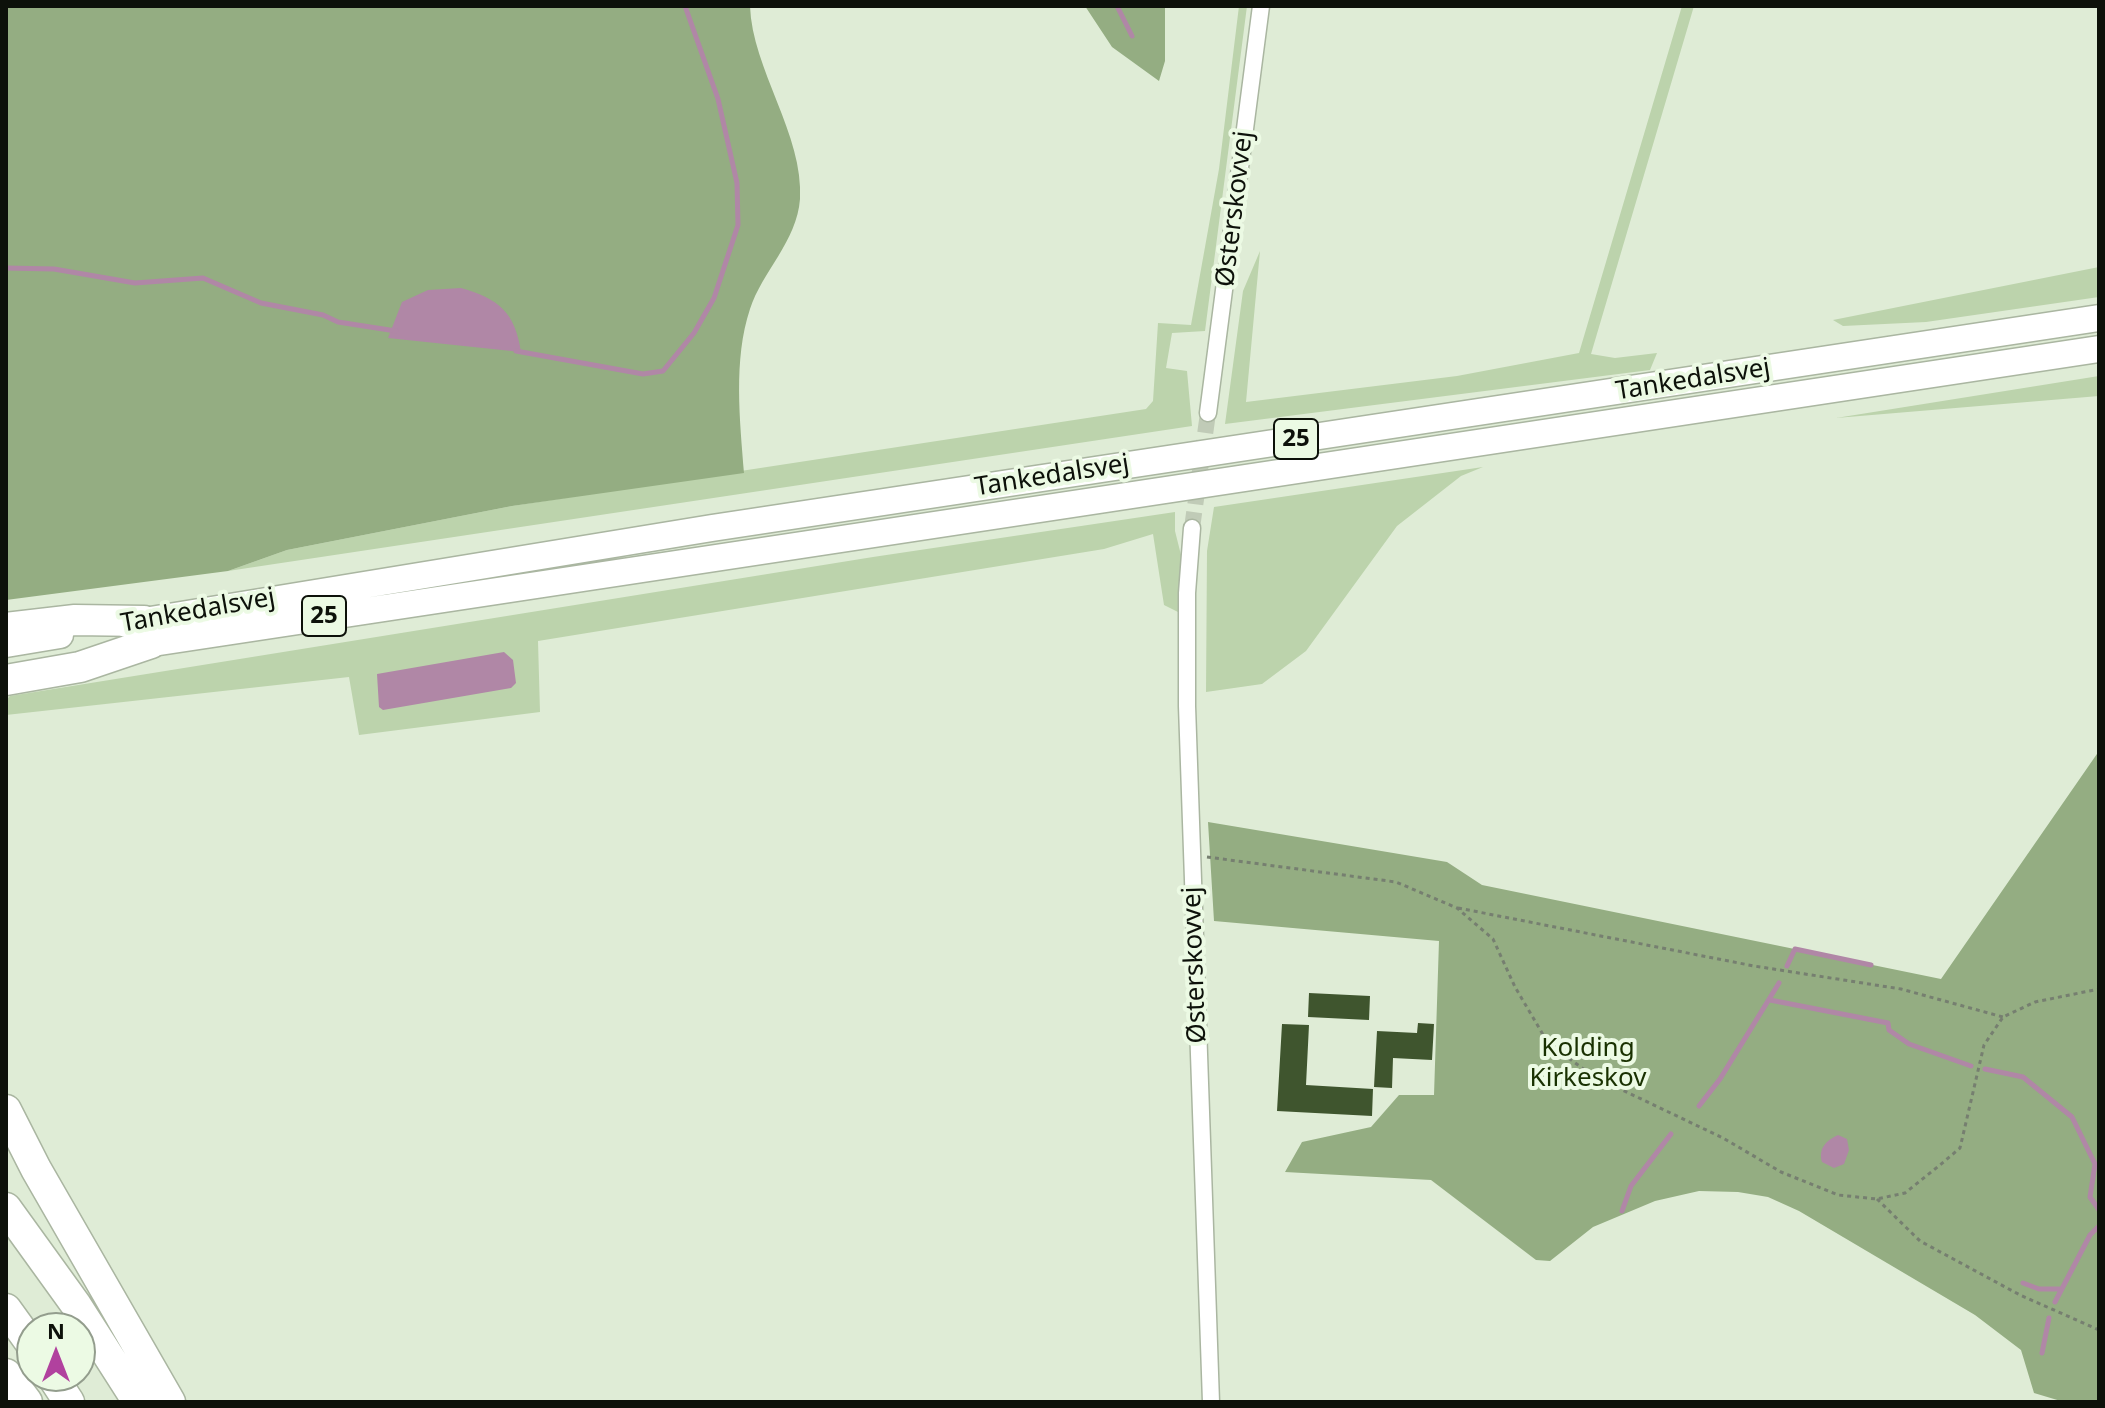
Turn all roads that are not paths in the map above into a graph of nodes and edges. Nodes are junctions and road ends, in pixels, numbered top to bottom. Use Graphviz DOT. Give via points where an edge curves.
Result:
graph roads {
  1 [pos="1261,6"];
  2 [pos="2099,318"];
  3 [pos="2099,349"];
  4 [pos="1208,413"];
  5 [pos="1192,528"];
  6 [pos="6,628"];
  7 [pos="148,632"];
  8 [pos="6,644"];
  9 [pos="6,668"];
  10 [pos="6,680"];
  11 [pos="6,1110"];
  12 [pos="6,1208"];
  13 [pos="6,1374"];
  14 [pos="27,1402"];
  15 [pos="138,1402"];
  16 [pos="170,1402"];
  17 [pos="1211,1402"];
  1 -- 4 [label="street, Østerskovvej"];
  2 -- 7 [label="highway, Tankedalsvej / 25" via="712,528"];
  3 -- 7 [label="highway, Tankedalsvej / 25"];
  5 -- 17 [label="street, Østerskovvej" via="1187,593 1191,855"];
  6 -- 7 [label="highway" via="75,620"];
  7 -- 8 [label="highway, Tankedalsvej / 25"];
  7 -- 9 [label="highway, Tankedalsvej / 25"];
  7 -- 10 [label="highway" via="80,667"];
  11 -- 16 [label="highway"];
  12 -- 15 [label="highway"];
  13 -- 14 [label="highway"];
}
